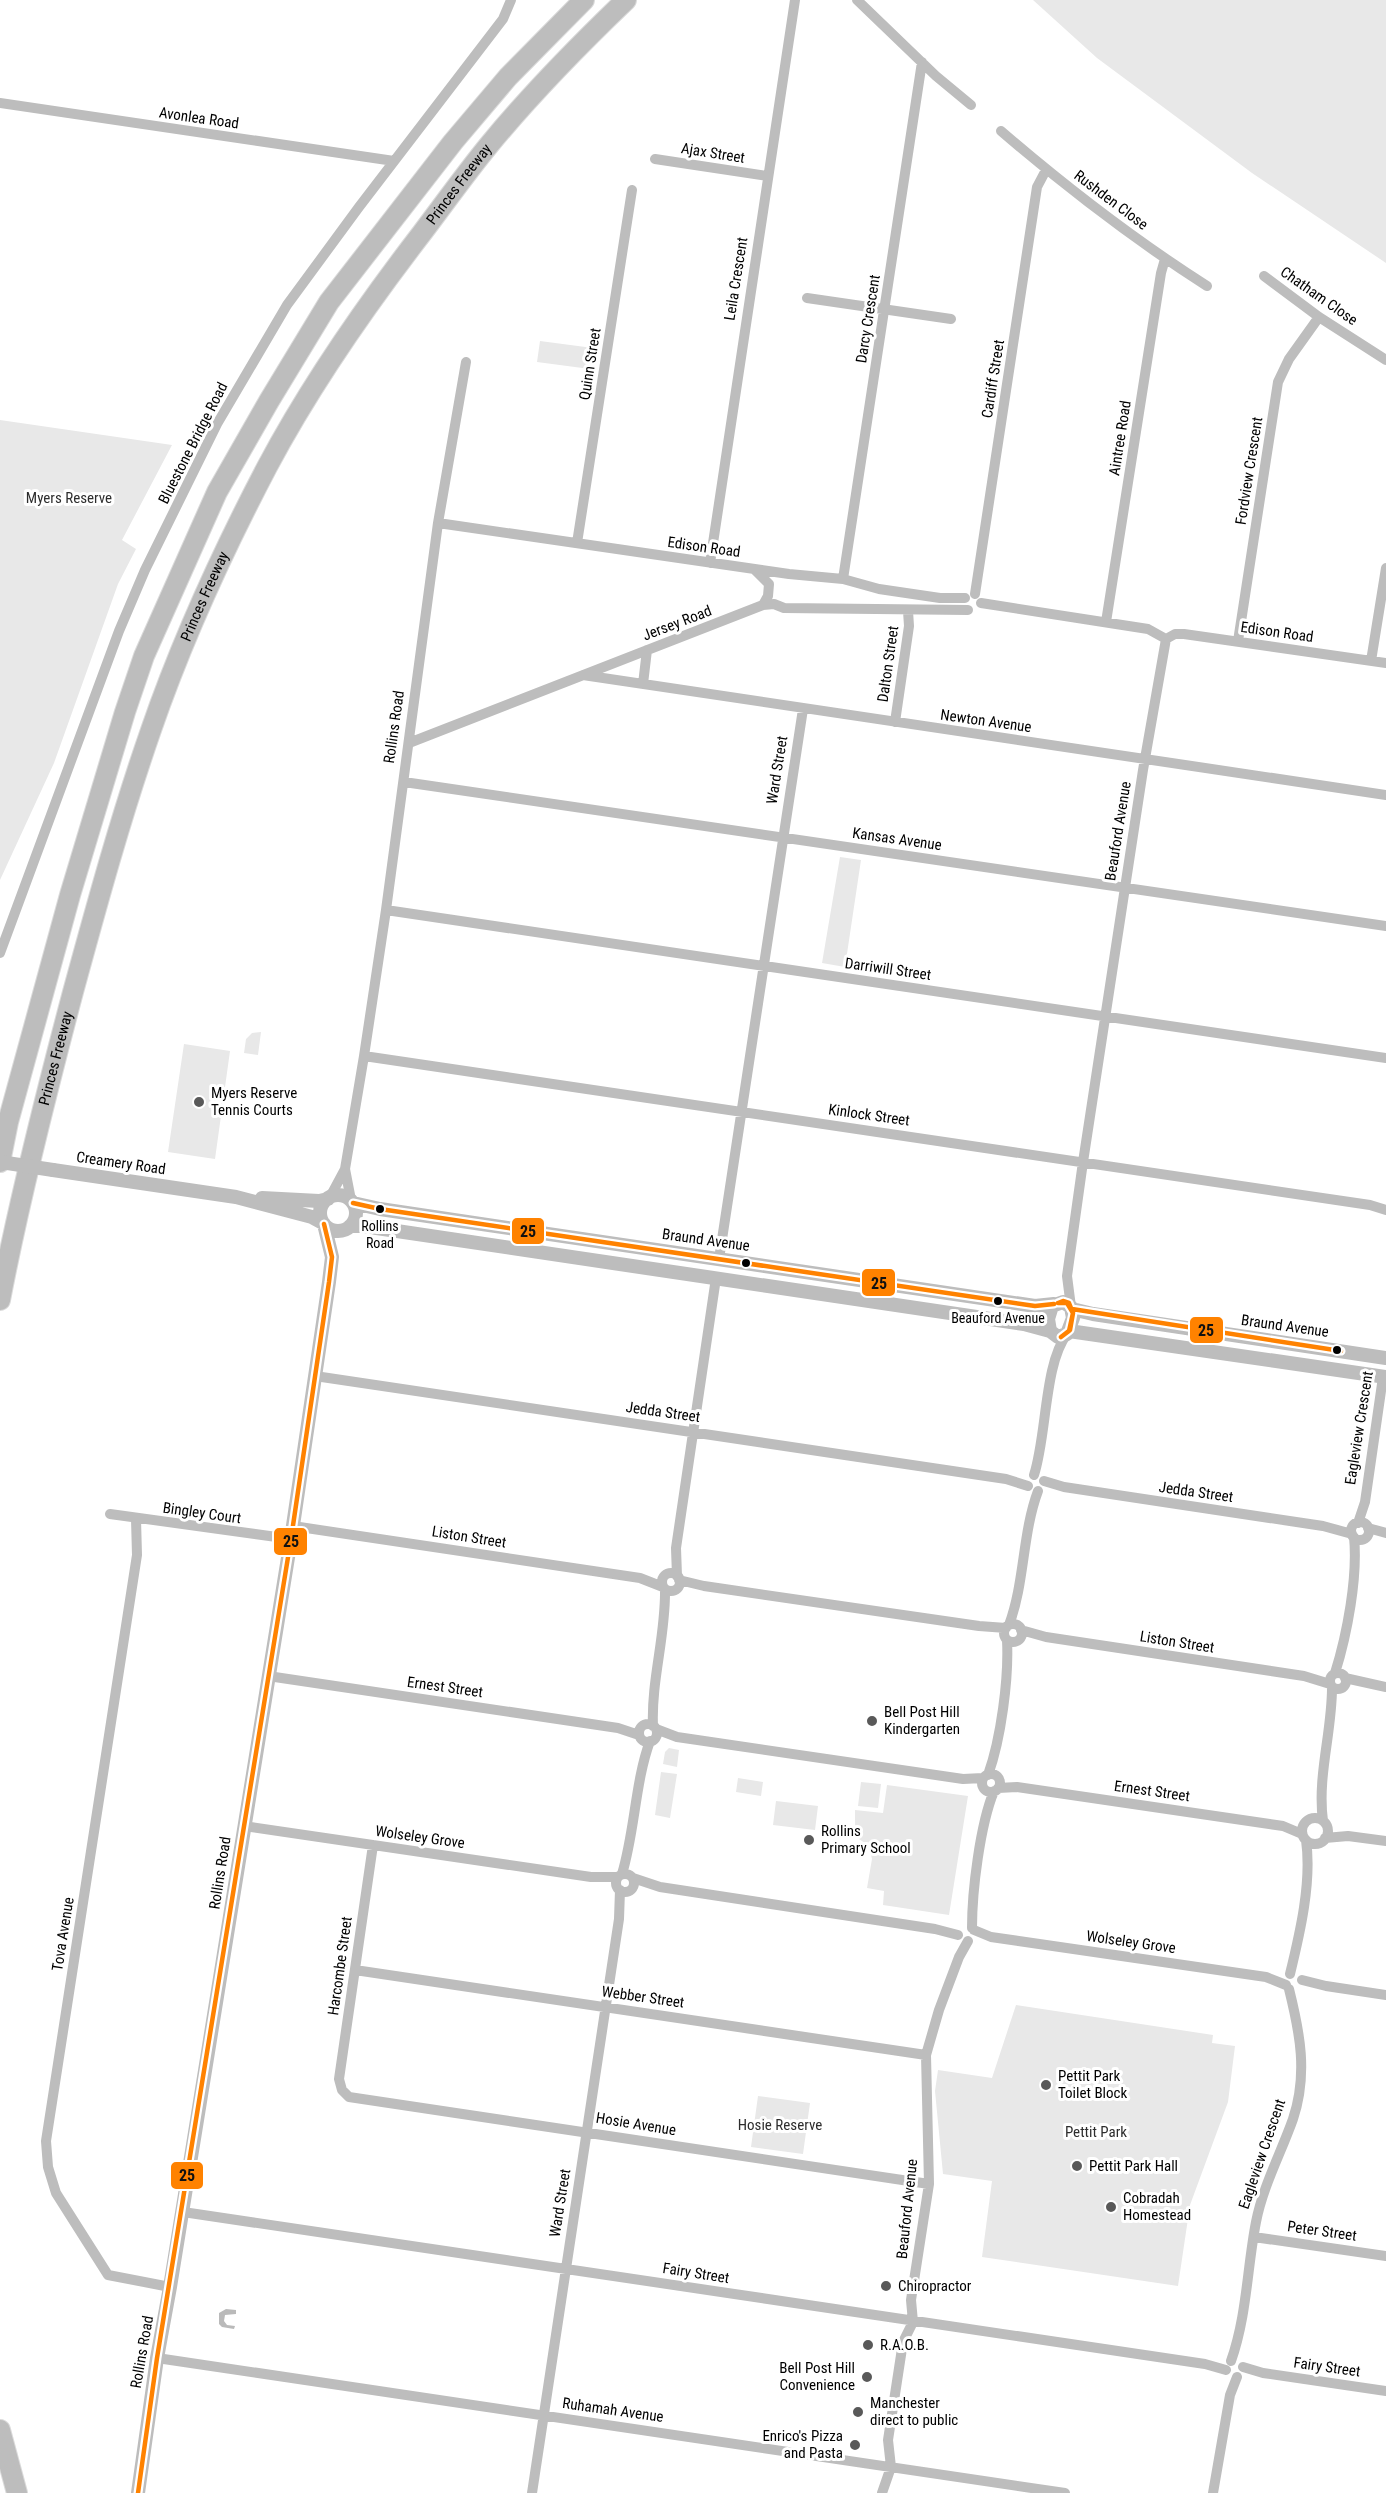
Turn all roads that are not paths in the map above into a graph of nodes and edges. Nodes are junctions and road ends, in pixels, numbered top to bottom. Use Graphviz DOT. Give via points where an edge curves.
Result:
graph roads {
  1 [pos="511,0"];
  2 [pos="584,0"];
  3 [pos="626,0"];
  4 [pos="795,0"];
  5 [pos="857,0"];
  6 [pos="922,62"];
  7 [pos="0,103"];
  8 [pos="971,105"];
  9 [pos="1001,131"];
  10 [pos="655,159"];
  11 [pos="394,161"];
  12 [pos="1046,170"];
  13 [pos="767,176"];
  14 [pos="632,190"];
  15 [pos="1165,259"];
  16 [pos="1264,276"];
  17 [pos="1207,286"];
  18 [pos="807,298"];
  19 [pos="884,309"];
  20 [pos="1319,316"];
  21 [pos="951,319"];
  22 [pos="1386,360"];
  23 [pos="466,362"];
  24 [pos="438,523"];
  25 [pos="577,543"];
  26 [pos="710,563"];
  27 [pos="1386,568"];
  28 [pos="755,569"];
  29 [pos="789,574"];
  30 [pos="843,579"];
  31 [pos="769,584"];
  32 [pos="973,598"];
  33 [pos="768,602"];
  34 [pos="908,611"];
  35 [pos="1106,622"];
  36 [pos="1165,640"];
  37 [pos="1238,642"];
  38 [pos="647,650"];
  39 [pos="1371,661"];
  40 [pos="1386,663"];
  41 [pos="583,675"];
  42 [pos="642,684"];
  43 [pos="803,709"];
  44 [pos="895,722"];
  45 [pos="409,742"];
  46 [pos="1144,759"];
  47 [pos="404,782"];
  48 [pos="1386,795"];
  49 [pos="783,837"];
  50 [pos="1125,887"];
  51 [pos="387,910"];
  52 [pos="1386,926"];
  53 [pos="0,953"];
  54 [pos="764,966"];
  55 [pos="1106,1016"];
  56 [pos="364,1056"];
  57 [pos="1386,1058"];
  58 [pos="742,1111"];
  59 [pos="0,1162"];
  60 [pos="1083,1162"];
  61 [pos="345,1169"];
  62 [pos="236,1197"];
  63 [pos="329,1198"];
  64 [pos="352,1202"];
  65 [pos="1386,1202"];
  66 [pos="1370,1204"];
  67 [pos="1386,1210"];
  68 [pos="324,1223"];
  69 [pos="349,1227"];
  70 [pos="332,1257"];
  71 [pos="719,1259"];
  72 [pos="1067,1276"];
  73 [pos="716,1278"];
  74 [pos="0,1300"];
  75 [pos="1055,1304"];
  76 [pos="1072,1308"];
  77 [pos="1050,1331"];
  78 [pos="1068,1333"];
  79 [pos="1055,1357"];
  80 [pos="1386,1359"];
  81 [pos="315,1376"];
  82 [pos="1385,1377"];
  83 [pos="693,1432"];
  84 [pos="1036,1483"];
  85 [pos="110,1514"];
  86 [pos="136,1519"];
  87 [pos="1360,1531"];
  88 [pos="292,1533"];
  89 [pos="1386,1535"];
  90 [pos="671,1582"];
  91 [pos="1013,1633"];
  92 [pos="268,1676"];
  93 [pos="1338,1681"];
  94 [pos="1386,1688"];
  95 [pos="647,1732"];
  96 [pos="990,1783"];
  97 [pos="1320,1799"];
  98 [pos="1308,1820"];
  99 [pos="1325,1823"];
  100 [pos="244,1826"];
  101 [pos="1283,1826"];
  102 [pos="1348,1836"];
  103 [pos="1304,1837"];
  104 [pos="1322,1841"];
  105 [pos="1386,1841"];
  106 [pos="373,1845"];
  107 [pos="1310,1862"];
  108 [pos="625,1883"];
  109 [pos="966,1933"];
  110 [pos="355,1970"];
  111 [pos="1294,1982"];
  112 [pos="1386,1995"];
  113 [pos="606,2007"];
  114 [pos="926,2055"];
  115 [pos="342,2090"];
  116 [pos="587,2132"];
  117 [pos="928,2184"];
  118 [pos="183,2212"];
  119 [pos="1254,2237"];
  120 [pos="1386,2256"];
  121 [pos="567,2268"];
  122 [pos="170,2287"];
  123 [pos="913,2322"];
  124 [pos="157,2358"];
  125 [pos="1234,2368"];
  126 [pos="1386,2391"];
  127 [pos="545,2415"];
  128 [pos="0,2430"];
  129 [pos="0,2447"];
  130 [pos="891,2467"];
  131 [pos="1215,2490"];
  132 [pos="3,2493"];
  133 [pos="17,2493"];
  134 [pos="138,2493"];
  135 [pos="532,2493"];
  136 [pos="882,2493"];
  137 [pos="1065,2493"];
  1 -- 11 [label="street, Bluestone Bridge Road" via="503,19"];
  2 -- 59 [label="highway, Princes Freeway" via="508,77 329,302 217,492 144,656 125,712 70,895"];
  3 -- 74 [label="highway, Princes Freeway" via="572,52 489,145 383,284 317,382 269,464 227,548 156,716 118,830 49,1082 16,1215"];
  4 -- 13 [label="street, Leila Crescent"];
  5 -- 6 [label="street"];
  6 -- 8 [label="street"];
  6 -- 19 [label="street, Darcy Crescent"];
  7 -- 11 [label="street, Avonlea Road"];
  9 -- 12 [label="street, Rushden Close"];
  10 -- 13 [label="street, Ajax Street"];
  11 -- 53 [label="street, Bluestone Bridge Road" via="287,305 196,466 119,631"];
  12 -- 15 [label="street, Rushden Close"];
  12 -- 32 [label="street, Cardiff Street" via="1037,187"];
  13 -- 26 [label="street, Leila Crescent"];
  14 -- 25 [label="street, Quinn Street"];
  15 -- 17 [label="street, Rushden Close"];
  15 -- 35 [label="street, Aintree Road"];
  16 -- 20 [label="street, Chatham Close"];
  18 -- 19 [label="street"];
  19 -- 21 [label="street"];
  19 -- 30 [label="street, Darcy Crescent"];
  20 -- 22 [label="street, Chatham Close"];
  20 -- 37 [label="street, Fordview Crescent" via="1278,382"];
  23 -- 24 [label="street, Rollins Road"];
  24 -- 25 [label="street, Edison Road"];
  24 -- 45 [label="street, Rollins Road"];
  25 -- 26 [label="street, Edison Road"];
  26 -- 28 [label="street, Edison Road"];
  27 -- 39 [label="street"];
  28 -- 29 [label="street, Edison Road"];
  28 -- 31 [label="street"];
  29 -- 30 [label="street, Edison Road"];
  29 -- 31 [label="street"];
  30 -- 32 [label="street, Edison Road" via="940,598"];
  31 -- 33 [label="street"];
  32 -- 34 [label="street, Jersey Road" via="976,610"];
  32 -- 35 [label="street, Edison Road"];
  33 -- 34 [label="street, Jersey Road" via="784,608"];
  33 -- 38 [label="street, Jersey Road"];
  34 -- 44 [label="street, Dalton Street"];
  35 -- 36 [label="street, Edison Road" via="1148,628"];
  36 -- 37 [label="street, Edison Road" via="1184,634"];
  36 -- 46 [label="street, Beauford Avenue"];
  37 -- 39 [label="street, Edison Road"];
  38 -- 41 [label="street, Jersey Road"];
  38 -- 42 [label="street"];
  39 -- 40 [label="street, Edison Road"];
  41 -- 42 [label="street, Newton Avenue"];
  41 -- 45 [label="street, Jersey Road"];
  42 -- 43 [label="street, Newton Avenue"];
  43 -- 44 [label="street, Newton Avenue"];
  43 -- 49 [label="street, Ward Street"];
  44 -- 46 [label="street, Newton Avenue"];
  45 -- 47 [label="street, Rollins Road"];
  46 -- 48 [label="street, Newton Avenue"];
  46 -- 50 [label="street, Beauford Avenue"];
  47 -- 49 [label="street, Kansas Avenue"];
  47 -- 51 [label="street, Rollins Road"];
  49 -- 50 [label="street, Kansas Avenue"];
  49 -- 54 [label="street, Ward Street"];
  50 -- 52 [label="street, Kansas Avenue"];
  50 -- 55 [label="street, Beauford Avenue"];
  51 -- 54 [label="street, Darriwill Street"];
  51 -- 56 [label="street, Rollins Road"];
  54 -- 55 [label="street, Darriwill Street"];
  54 -- 58 [label="street, Ward Street"];
  55 -- 57 [label="street, Darriwill Street"];
  55 -- 60 [label="street, Beauford Avenue"];
  56 -- 58 [label="street, Kinlock Street"];
  56 -- 61 [label="street, Rollins Road"];
  58 -- 60 [label="street, Kinlock Street"];
  58 -- 71 [label="street, Ward Street"];
  59 -- 62 [label="street, Creamery Road, bridge"];
  60 -- 66 [label="street, Kinlock Street"];
  60 -- 72 [label="street, Beauford Avenue"];
  61 -- 63 [label="street, Rollins Road"];
  61 -- 64 [label="street, Rollins Road"];
  62 -- 63 [label="street, Creamery Road" via="319,1201"];
  62 -- 68 [label="street, Creamery Road"];
  63 -- 64 [label="street" via="342,1195"];
  63 -- 68 [label="street" via="322,1211"];
  64 -- 69 [label="street" via="355,1215"];
  64 -- 71 [label="street, Braund Avenue"];
  65 -- 66 [label="street, Kinlock Street"];
  66 -- 67 [label="street, Kinlock Street"];
  68 -- 69 [label="street" via="336,1231"];
  68 -- 70 [label="street, Rollins Road"];
  69 -- 70 [label="street, Rollins Road"];
  69 -- 73 [label="street"];
  70 -- 81 [label="street, Rollins Road"];
  71 -- 73 [label="street, Ward Street"];
  71 -- 75 [label="street, Braund Avenue" via="1035,1306"];
  72 -- 75 [label="street, Beauford Avenue"];
  72 -- 76 [label="street, Beauford Avenue"];
  73 -- 77 [label="street" via="1036,1325"];
  73 -- 83 [label="street, Ward Street"];
  75 -- 76 [label="street" via="1064,1302"];
  75 -- 77 [label="street" via="1048,1316"];
  76 -- 78 [label="street"];
  76 -- 80 [label="street, Braund Avenue"];
  77 -- 78 [label="street" via="1058,1337"];
  77 -- 79 [label="street, Beauford Avenue"];
  78 -- 79 [label="street, Beauford Avenue"];
  78 -- 82 [label="street"];
  79 -- 84 [label="street, Beauford Avenue"];
  80 -- 82 [label="street, Eagleview Crescent"];
  81 -- 83 [label="street, Jedda Street"];
  81 -- 88 [label="street, Rollins Road"];
  82 -- 87 [label="street, Eagleview Crescent"];
  83 -- 84 [label="street, Jedda Street"];
  83 -- 90 [label="street, Ward Street"];
  84 -- 87 [label="street, Jedda Street"];
  84 -- 91 [label="street, Beauford Avenue"];
  85 -- 86 [label="street, Bingley Court"];
  86 -- 88 [label="street, Bingley Court"];
  86 -- 122 [label="street, Tova Avenue" via="137,1555 46,2141 56,2193 108,2275"];
  87 -- 89 [label="street, Jedda Street"];
  87 -- 93 [label="street, Eagleview Crescent"];
  88 -- 90 [label="street, Liston Street"];
  88 -- 92 [label="street, Rollins Road"];
  90 -- 91 [label="street, Liston Street"];
  90 -- 95 [label="street, Ward Street"];
  91 -- 93 [label="street, Liston Street"];
  91 -- 96 [label="street, Beauford Avenue"];
  92 -- 95 [label="street, Ernest Street"];
  92 -- 100 [label="street, Rollins Road"];
  93 -- 94 [label="street, Liston Street"];
  93 -- 97 [label="street, Eagleview Crescent"];
  95 -- 96 [label="street, Ernest Street"];
  95 -- 108 [label="street, Ward Street"];
  96 -- 101 [label="street, Ernest Street"];
  96 -- 109 [label="street, Beauford Avenue"];
  97 -- 98 [label="street, Eagleview Crescent"];
  97 -- 99 [label="street, Eagleview Crescent"];
  98 -- 99 [label="street"];
  98 -- 101 [label="street, Ernest Street"];
  98 -- 103 [label="street, Eagleview Crescent"];
  99 -- 102 [label="street"];
  99 -- 104 [label="street, Eagleview Crescent"];
  100 -- 106 [label="street, Wolseley Grove"];
  100 -- 118 [label="street, Rollins Road"];
  101 -- 103 [label="street, Ernest Street"];
  102 -- 104 [label="street"];
  102 -- 105 [label="street"];
  103 -- 104 [label="street, Ernest Street"];
  103 -- 107 [label="street, Eagleview Crescent"];
  104 -- 107 [label="street, Eagleview Crescent"];
  106 -- 108 [label="street, Wolseley Grove"];
  106 -- 110 [label="street, Harcombe Street"];
  107 -- 111 [label="street, Eagleview Crescent"];
  108 -- 109 [label="street, Wolseley Grove"];
  108 -- 113 [label="street, Ward Street"];
  109 -- 111 [label="street, Wolseley Grove"];
  109 -- 114 [label="street, Beauford Avenue"];
  110 -- 113 [label="street, Webber Street"];
  110 -- 115 [label="street, Harcombe Street" via="339,2079"];
  111 -- 112 [label="street, Wolseley Grove"];
  111 -- 119 [label="street, Eagleview Crescent" via="1301,2045 1300,2090"];
  113 -- 114 [label="street, Webber Street"];
  113 -- 116 [label="street, Ward Street"];
  114 -- 117 [label="street, Beauford Avenue"];
  115 -- 116 [label="street, Hosie Avenue" via="349,2097"];
  116 -- 117 [label="street, Hosie Avenue"];
  116 -- 121 [label="street, Ward Street"];
  117 -- 123 [label="street, Beauford Avenue" via="911,2300"];
  118 -- 121 [label="street, Fairy Street"];
  118 -- 122 [label="street, Rollins Road"];
  119 -- 120 [label="street, Peter Street"];
  119 -- 125 [label="street, Eagleview Crescent"];
  121 -- 123 [label="street, Fairy Street"];
  121 -- 127 [label="street, Ward Street"];
  122 -- 124 [label="street, Rollins Road"];
  123 -- 125 [label="street, Fairy Street"];
  123 -- 130 [label="street, Beauford Avenue" via="903,2342 888,2440"];
  124 -- 127 [label="street, Ruhamah Avenue"];
  124 -- 134 [label="street, Rollins Road"];
  125 -- 126 [label="street, Fairy Street"];
  125 -- 131 [label="street, Eagleview Crescent"];
  127 -- 130 [label="street, Ruhamah Avenue"];
  127 -- 135 [label="street, Ward Street"];
  128 -- 133 [label="highway"];
  129 -- 132 [label="highway"];
  130 -- 136 [label="street"];
  130 -- 137 [label="street, Ruhamah Avenue"];
}
